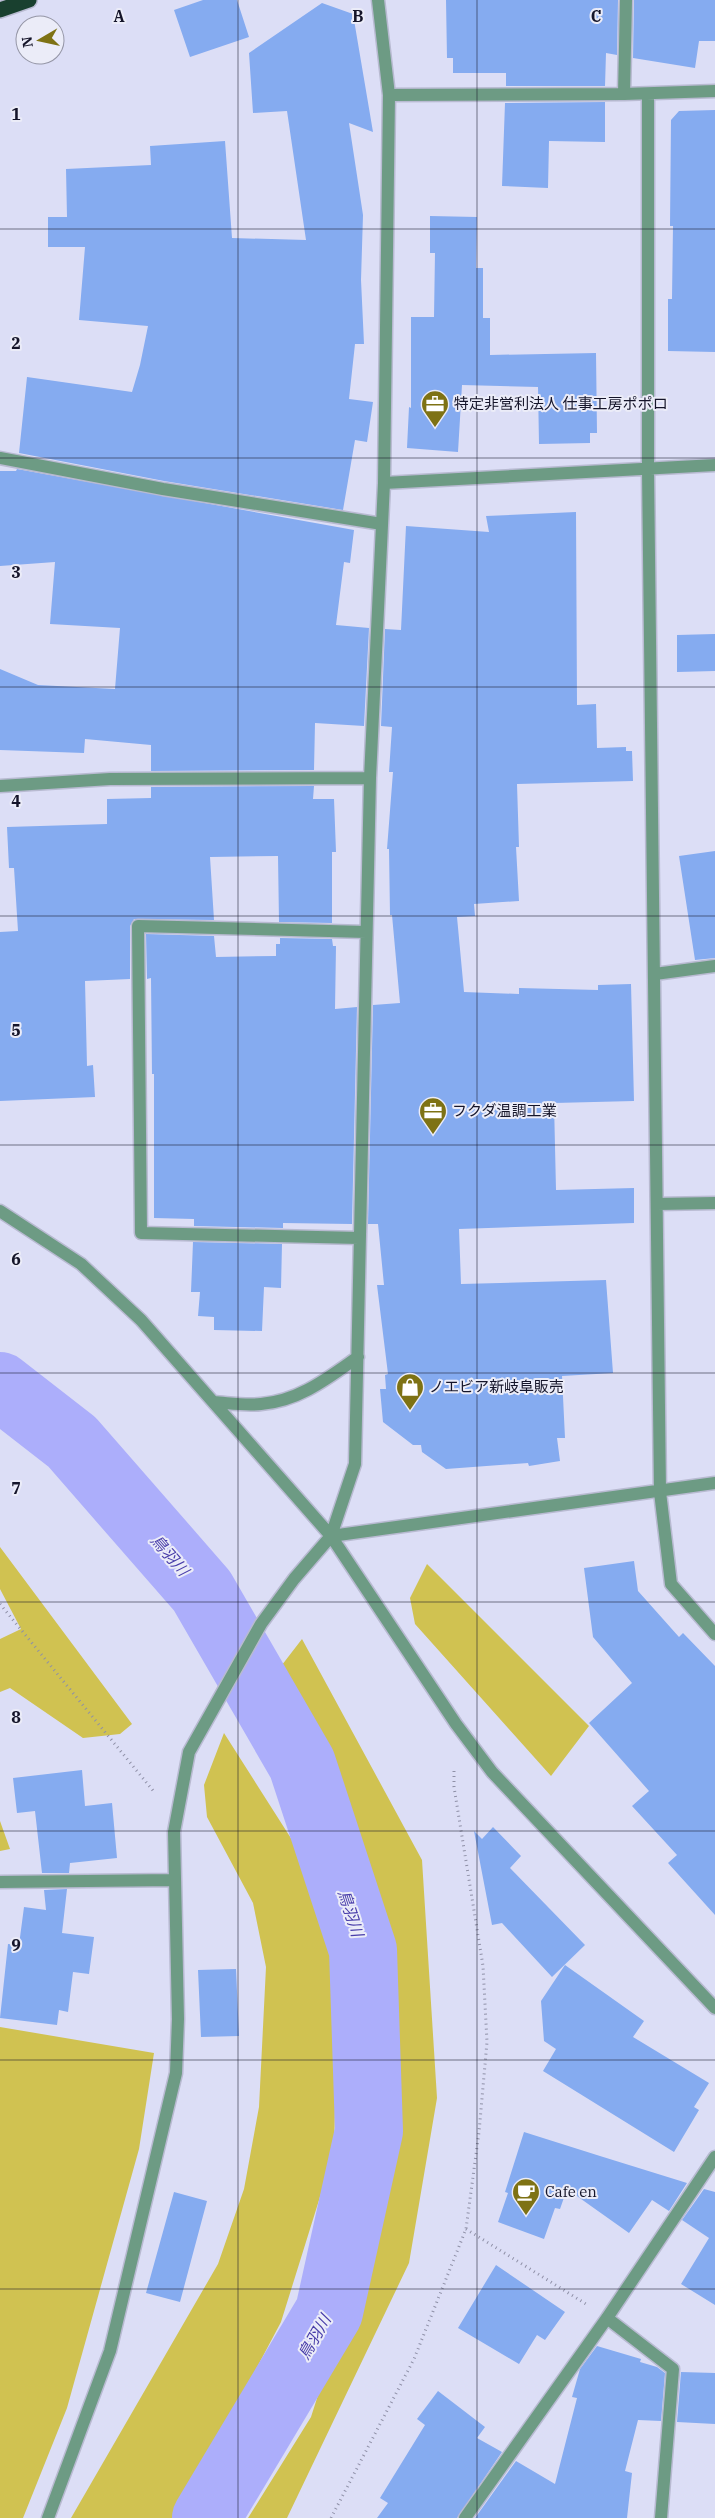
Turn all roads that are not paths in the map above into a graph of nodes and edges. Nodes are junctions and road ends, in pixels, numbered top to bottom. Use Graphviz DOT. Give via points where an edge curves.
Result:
graph roads {
  1 [pos="29,0"];
  2 [pos="378,0"];
  3 [pos="626,0"];
  4 [pos="0,10"];
  5 [pos="715,91"];
  6 [pos="624,94"];
  7 [pos="648,94"];
  8 [pos="389,95"];
  9 [pos="0,458"];
  10 [pos="715,465"];
  11 [pos="648,470"];
  12 [pos="384,483"];
  13 [pos="382,524"];
  14 [pos="370,778"];
  15 [pos="0,786"];
  16 [pos="366,932"];
  17 [pos="715,966"];
  18 [pos="655,974"];
  19 [pos="715,1203"];
  20 [pos="657,1204"];
  21 [pos="0,1211"];
  22 [pos="359,1238"];
  23 [pos="358,1357"];
  24 [pos="214,1402"];
  25 [pos="715,1483"];
  26 [pos="660,1492"];
  27 [pos="331,1536"];
  28 [pos="715,1634"];
  29 [pos="174,1880"];
  30 [pos="0,1882"];
  31 [pos="715,2008"];
  32 [pos="715,2157"];
  33 [pos="607,2318"];
  34 [pos="48,2518"];
  35 [pos="465,2518"];
  36 [pos="661,2518"];
  1 -- 4 [label="highway"];
  2 -- 8 [label="street"];
  3 -- 6 [label="street"];
  5 -- 7 [label="street"];
  6 -- 7 [label="street"];
  6 -- 8 [label="street"];
  7 -- 11 [label="street"];
  8 -- 12 [label="street"];
  9 -- 13 [label="street" via="163,489"];
  10 -- 11 [label="street"];
  11 -- 12 [label="street"];
  11 -- 18 [label="street"];
  12 -- 13 [label="street"];
  13 -- 14 [label="street"];
  14 -- 15 [label="street" via="110,779"];
  14 -- 16 [label="street"];
  16 -- 22 [label="street"];
  16 -- 22 [label="street" via="138,926 142,1233"];
  17 -- 18 [label="street"];
  18 -- 20 [label="street"];
  19 -- 20 [label="street"];
  20 -- 26 [label="street"];
  21 -- 24 [label="street" via="81,1264 141,1320"];
  22 -- 23 [label="street"];
  23 -- 24 [label="street" via="319,1384 285,1401 260,1405"];
  23 -- 27 [label="street" via="355,1464"];
  24 -- 27 [label="street"];
  25 -- 26 [label="street"];
  26 -- 27 [label="street"];
  26 -- 28 [label="street" via="671,1584"];
  27 -- 29 [label="street" via="261,1624 190,1752 174,1832"];
  27 -- 31 [label="street" via="456,1724 492,1772"];
  29 -- 30 [label="street"];
  29 -- 34 [label="street" via="178,2018 176,2073 110,2351"];
  32 -- 33 [label="street"];
  33 -- 35 [label="street"];
  33 -- 36 [label="street" via="673,2369"];
}
